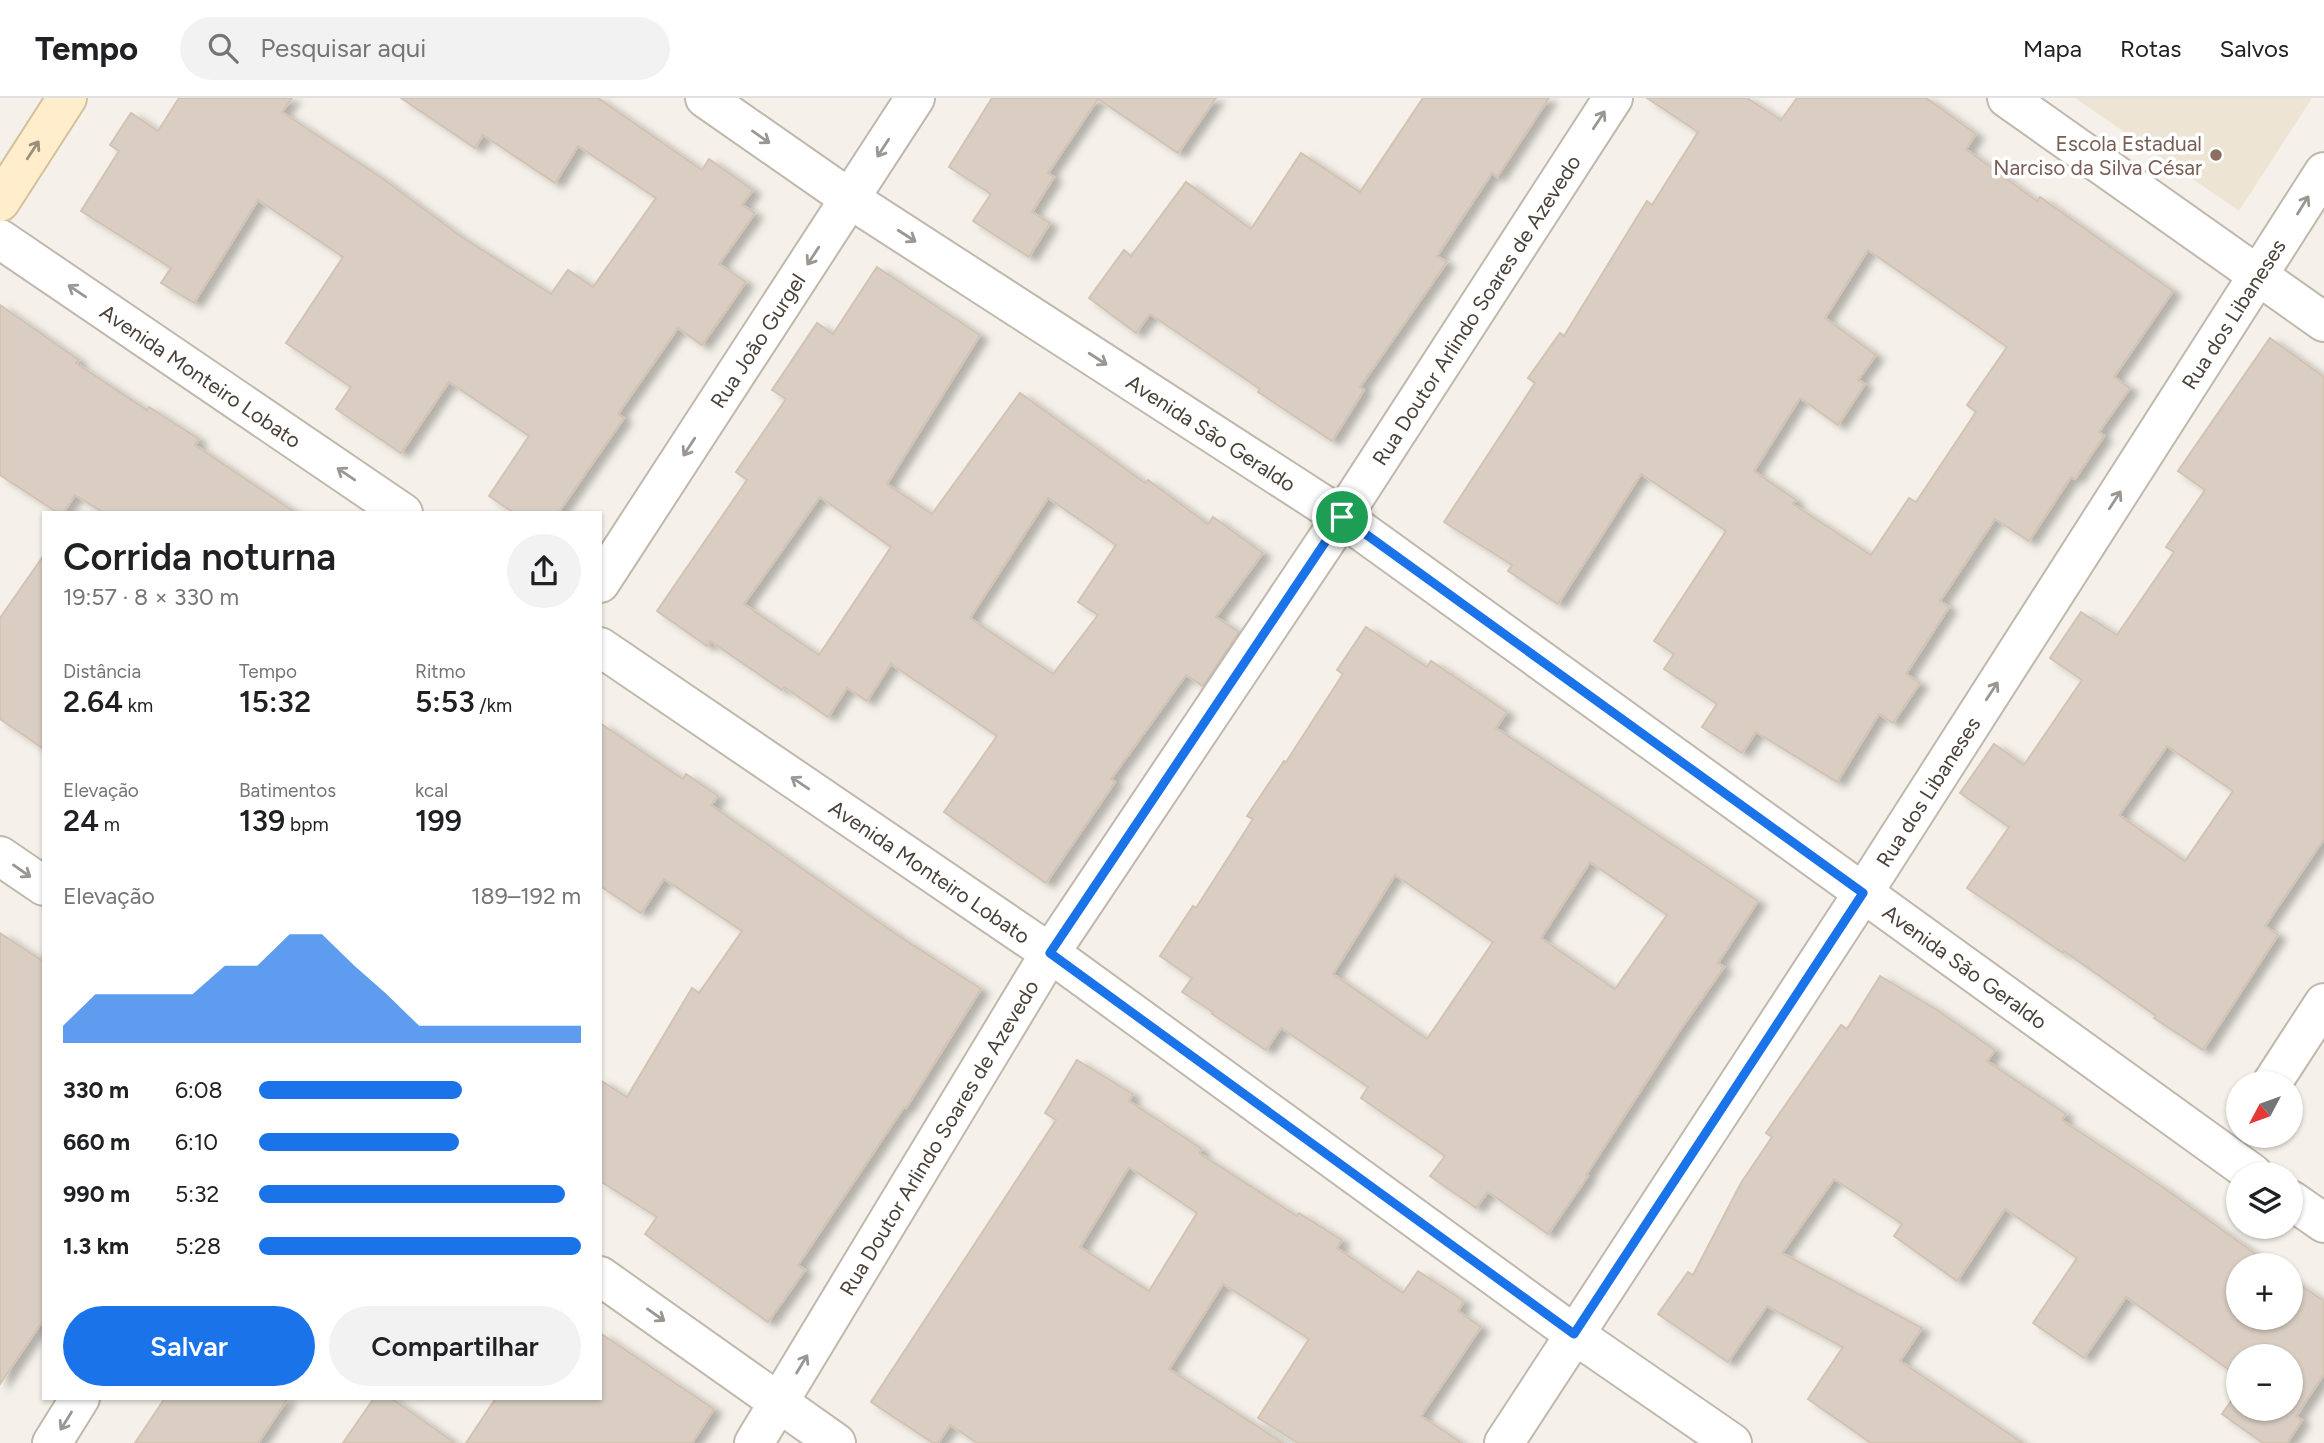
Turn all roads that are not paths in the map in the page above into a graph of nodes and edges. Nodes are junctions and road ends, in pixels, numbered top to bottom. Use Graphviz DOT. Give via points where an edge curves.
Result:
graph roads {
  1 [pos="66,98"];
  2 [pos="705,98"];
  3 [pos="915,98"];
  4 [pos="1613,98"];
  5 [pos="2007,98"];
  6 [pos="2324,172"];
  7 [pos="850,199"];
  8 [pos="0,202"];
  9 [pos="0,239"];
  10 [pos="2258,275"];
  11 [pos="2324,321"];
  12 [pos="400,511"];
  13 [pos="1342,517"];
  14 [pos="602,580"];
  15 [pos="602,648"];
  16 [pos="0,856"];
  17 [pos="42,885"];
  18 [pos="1863,893"];
  19 [pos="1050,953"];
  20 [pos="2324,1003"];
  21 [pos="2280,1071"];
  22 [pos="2239,1155"];
  23 [pos="2303,1208"];
  24 [pos="2324,1223"];
  25 [pos="602,1277"];
  26 [pos="1574,1334"];
  27 [pos="79,1400"];
  28 [pos="779,1402"];
  29 [pos="52,1443"];
  30 [pos="754,1443"];
  31 [pos="836,1443"];
  32 [pos="1504,1443"];
  33 [pos="1732,1443"];
  8 -- 1 [label="street, one-way"];
  2 -- 7 [label="street, Avenida São Geraldo, one-way"];
  3 -- 7 [label="street, Rua João Gurgel, one-way"];
  13 -- 4 [label="street, Rua Doutor Arlindo Soares de Azevedo, one-way"];
  5 -- 10 [label="street"];
  10 -- 6 [label="street, Rua dos Libaneses, one-way"];
  7 -- 13 [label="street, Avenida São Geraldo, one-way"];
  7 -- 14 [label="street, Rua João Gurgel, one-way"];
  12 -- 9 [label="street, Avenida Monteiro Lobato, one-way"];
  10 -- 11 [label="street"];
  18 -- 10 [label="street, Rua dos Libaneses, one-way"];
  13 -- 18 [label="street, Avenida São Geraldo"];
  13 -- 19 [label="street, Rua Doutor Arlindo Soares de Azevedo"];
  19 -- 15 [label="street, Avenida Monteiro Lobato, one-way"];
  16 -- 17 [label="street, one-way"];
  18 -- 22 [label="street, Avenida São Geraldo"];
  18 -- 26 [label="street, Rua dos Libaneses"];
  19 -- 26 [label="street, Avenida Monteiro Lobato"];
  28 -- 19 [label="street, Rua Doutor Arlindo Soares de Azevedo, one-way"];
  20 -- 21 [label="street"];
  23 -- 24 [label="street"];
  25 -- 28 [label="street, one-way"];
  26 -- 32 [label="street, Rua dos Libaneses"];
  26 -- 33 [label="street, Avenida Monteiro Lobato"];
  27 -- 29 [label="street, one-way"];
  28 -- 30 [label="street, Rua Doutor Arlindo Soares de Azevedo"];
  28 -- 31 [label="street"];
}
